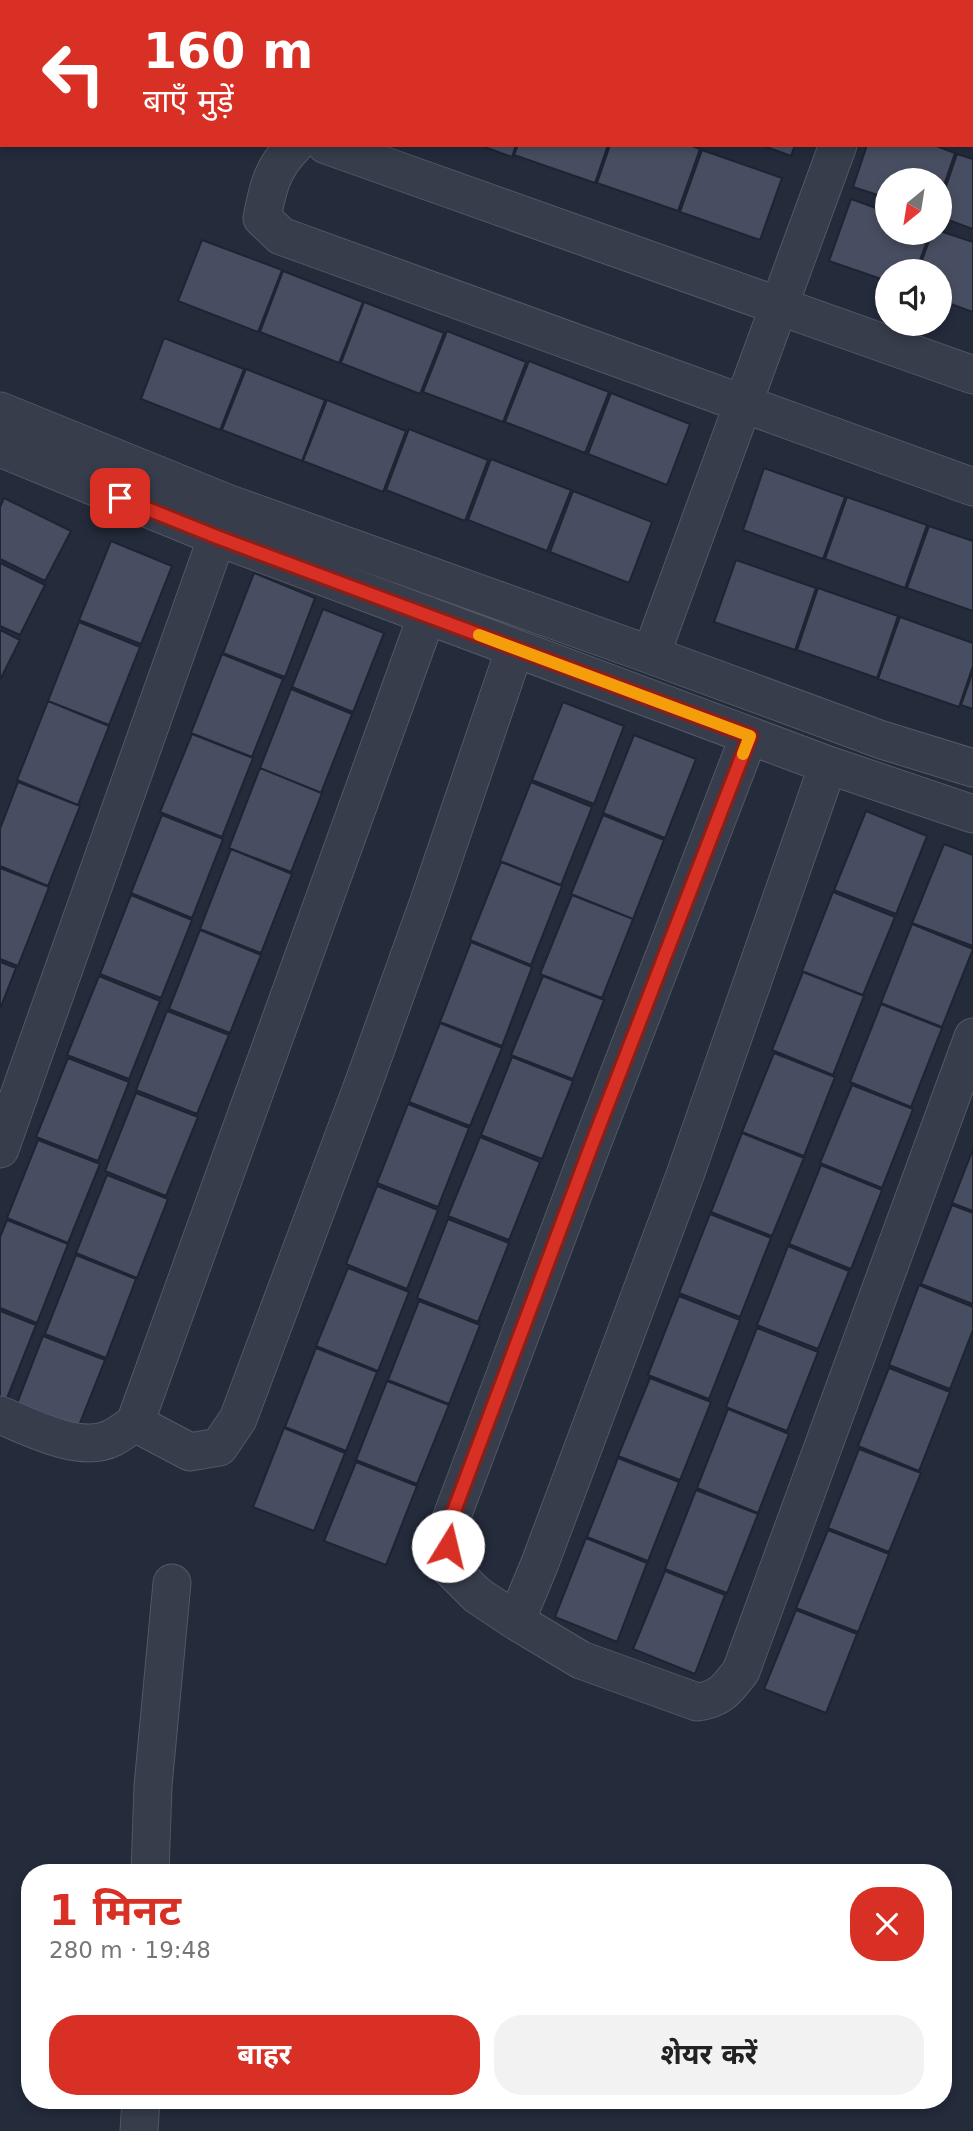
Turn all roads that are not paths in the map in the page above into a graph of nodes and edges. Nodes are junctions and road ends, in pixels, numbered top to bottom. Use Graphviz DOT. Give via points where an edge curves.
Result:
graph roads {
  1 [pos="293,147"];
  2 [pos="332,147"];
  3 [pos="837,147"];
  4 [pos="779,305"];
  5 [pos="973,375"];
  6 [pos="743,403"];
  7 [pos="0,411"];
  8 [pos="0,448"];
  9 [pos="973,487"];
  10 [pos="217,537"];
  11 [pos="426,615"];
  12 [pos="515,648"];
  13 [pos="651,655"];
  14 [pos="750,736"];
  15 [pos="828,765"];
  16 [pos="973,768"];
  17 [pos="973,814"];
  18 [pos="973,1037"];
  19 [pos="0,1149"];
  20 [pos="0,1415"];
  21 [pos="135,1423"];
  22 [pos="172,1583"];
  23 [pos="516,1621"];
  24 [pos="150,1864"];
  25 [pos="140,2109"];
  26 [pos="139,2131"];
  1 -- 6 [label="street" via="270,181 262,218 281,236"];
  2 -- 4 [label="street"];
  3 -- 4 [label="street"];
  4 -- 5 [label="street"];
  4 -- 6 [label="street"];
  6 -- 9 [label="street"];
  6 -- 13 [label="street"];
  7 -- 13 [label="street" via="227,503"];
  8 -- 10 [label="street"];
  10 -- 11 [label="street"];
  10 -- 19 [label="street"];
  11 -- 12 [label="street"];
  11 -- 21 [label="street"];
  12 -- 14 [label="street"];
  12 -- 21 [label="street" via="428,904 238,1419 219,1447 190,1452"];
  13 -- 16 [label="street" via="882,740"];
  14 -- 15 [label="street"];
  14 -- 23 [label="street" via="448,1527 448,1566 477,1595"];
  15 -- 17 [label="street"];
  15 -- 23 [label="street" via="685,1175"];
  18 -- 23 [label="street" via="741,1671 714,1700 697,1702 582,1660"];
  20 -- 21 [label="street" via="80,1443 110,1440"];
  22 -- 24 [label="street"];
  25 -- 26 [label="street"];
}
